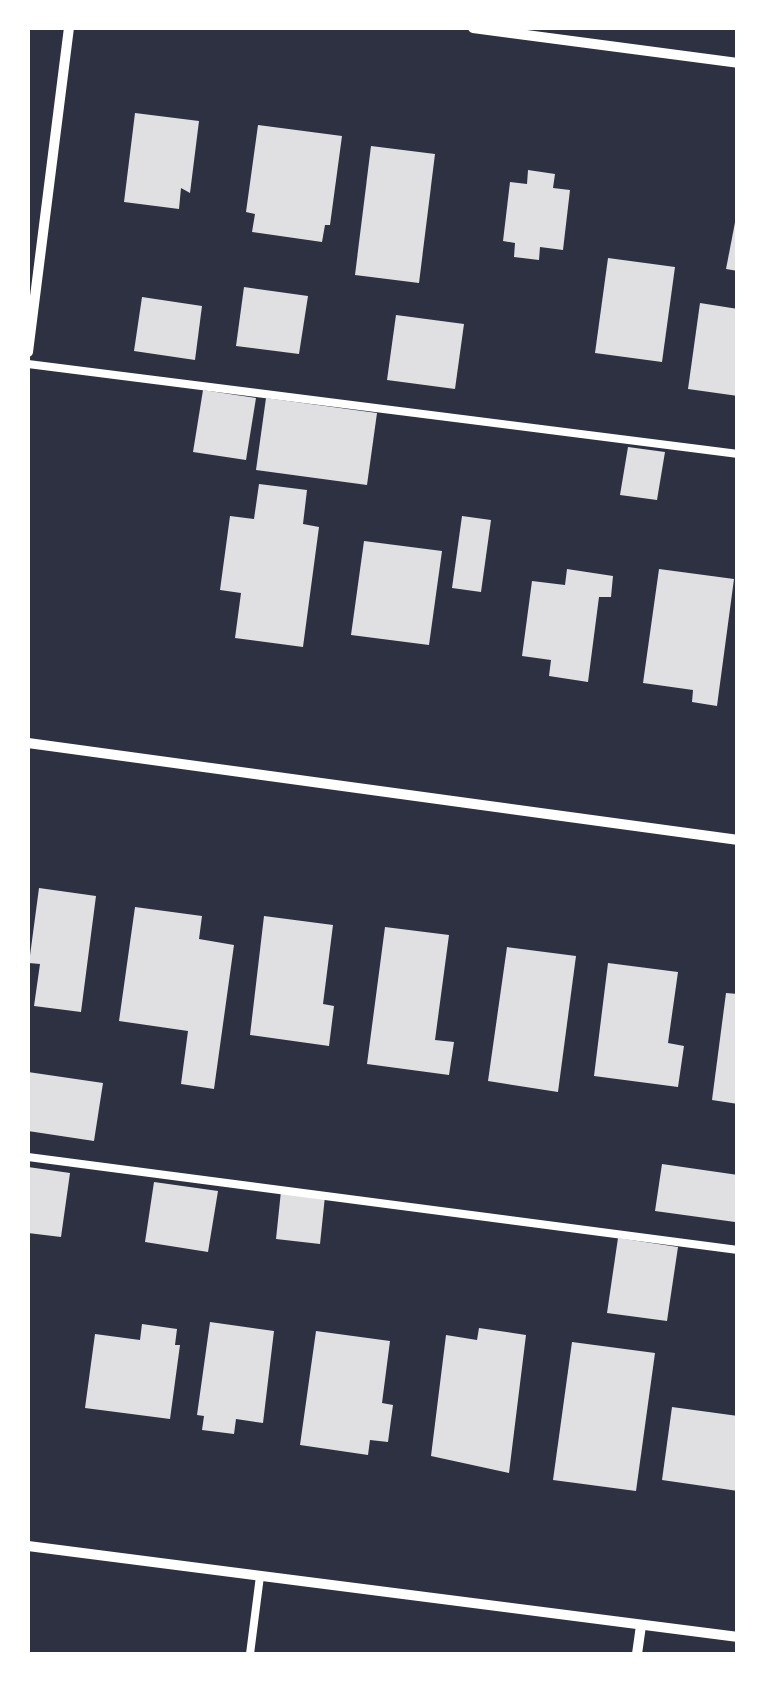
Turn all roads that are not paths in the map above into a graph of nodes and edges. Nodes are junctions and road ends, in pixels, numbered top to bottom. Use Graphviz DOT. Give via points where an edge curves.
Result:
graph roads {
  1 [pos="69,28"];
  2 [pos="473,28"];
  3 [pos="738,64"];
  4 [pos="28,352"];
  5 [pos="28,364"];
  6 [pos="738,454"];
  7 [pos="28,743"];
  8 [pos="738,840"];
  9 [pos="28,1157"];
  10 [pos="738,1250"];
  11 [pos="28,1546"];
  12 [pos="260,1576"];
  13 [pos="641,1625"];
  14 [pos="738,1637"];
  15 [pos="250,1654"];
  16 [pos="637,1654"];
  1 -- 4 [label="street"];
  2 -- 3 [label="street"];
  5 -- 6 [label="lane"];
  7 -- 8 [label="street"];
  9 -- 10 [label="lane"];
  11 -- 12 [label="street"];
  12 -- 13 [label="street"];
  12 -- 15 [label="lane"];
  13 -- 14 [label="street"];
  13 -- 16 [label="street"];
}
